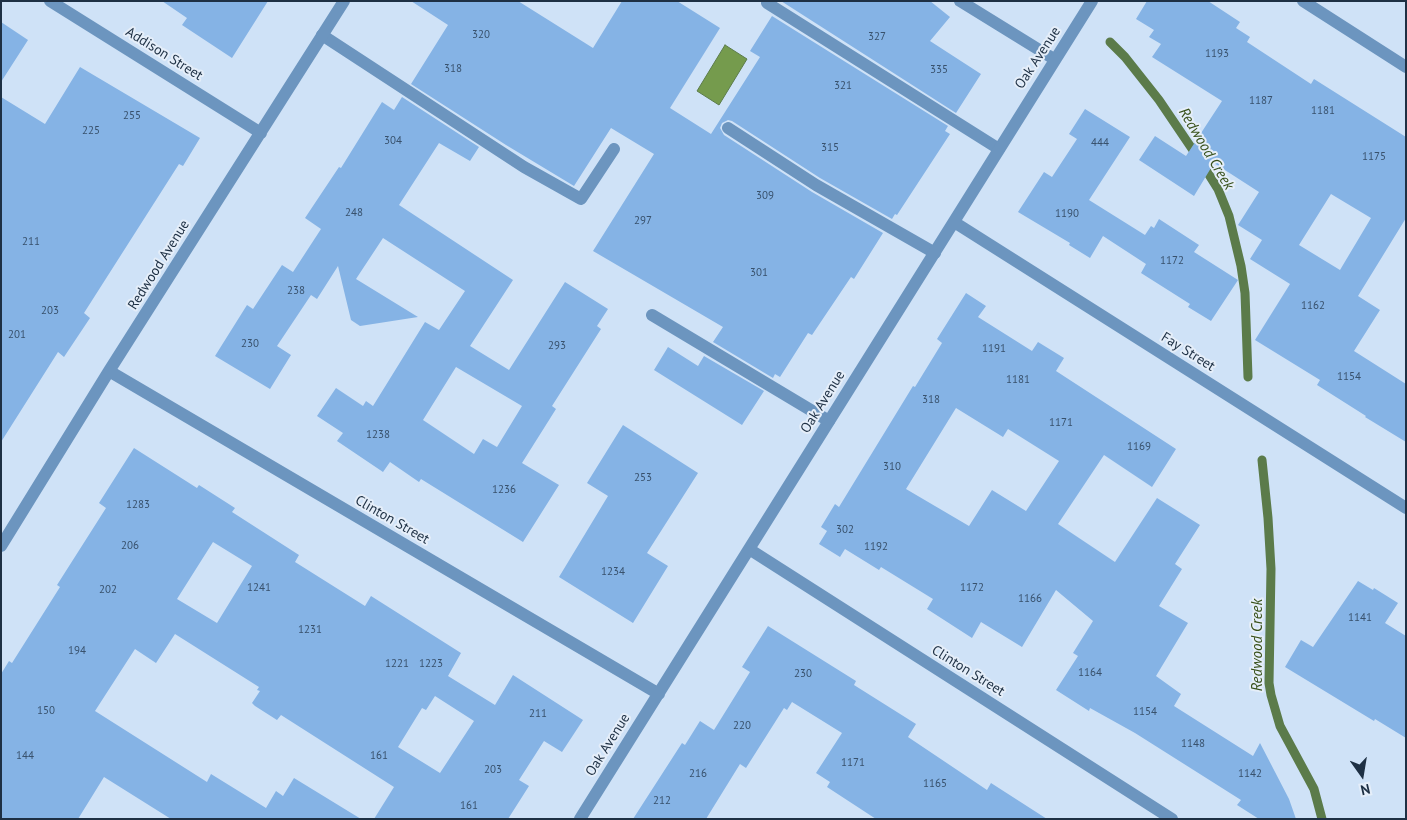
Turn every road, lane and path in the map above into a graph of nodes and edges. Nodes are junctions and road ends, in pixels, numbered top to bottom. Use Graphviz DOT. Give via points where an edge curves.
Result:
graph roads {
  1 [pos="50,1"];
  2 [pos="344,1"];
  3 [pos="960,1"];
  4 [pos="1092,1"];
  5 [pos="1303,1"];
  6 [pos="767,3"];
  7 [pos="322,35"];
  8 [pos="1054,59"];
  9 [pos="1406,67"];
  10 [pos="728,128"];
  11 [pos="261,132"];
  12 [pos="999,148"];
  13 [pos="614,149"];
  14 [pos="954,222"];
  15 [pos="935,252"];
  16 [pos="652,315"];
  17 [pos="109,371"];
  18 [pos="829,421"];
  19 [pos="1406,508"];
  20 [pos="1,546"];
  21 [pos="749,549"];
  22 [pos="659,694"];
  23 [pos="580,819"];
  24 [pos="1172,819"];
  1 -- 11 [label="street, Addison Street"];
  2 -- 7 [label="street, Redwood Avenue"];
  3 -- 8 [label="street"];
  4 -- 8 [label="street, Oak Avenue"];
  5 -- 9 [label="street"];
  6 -- 12 [label="street"];
  7 -- 11 [label="street, Redwood Avenue"];
  7 -- 13 [label="street" via="524,167 581,199"];
  8 -- 12 [label="street, Oak Avenue"];
  10 -- 15 [label="street" via="816,185"];
  11 -- 17 [label="street, Redwood Avenue"];
  12 -- 14 [label="street, Oak Avenue"];
  14 -- 15 [label="street, Oak Avenue"];
  14 -- 19 [label="street, Fay Street"];
  15 -- 18 [label="street, Oak Avenue"];
  16 -- 18 [label="street"];
  17 -- 20 [label="street, Redwood Avenue"];
  17 -- 22 [label="street, Clinton Street"];
  18 -- 21 [label="street, Oak Avenue"];
  21 -- 22 [label="street, Oak Avenue"];
  21 -- 24 [label="street, Clinton Street"];
  22 -- 23 [label="street, Oak Avenue"];
}
